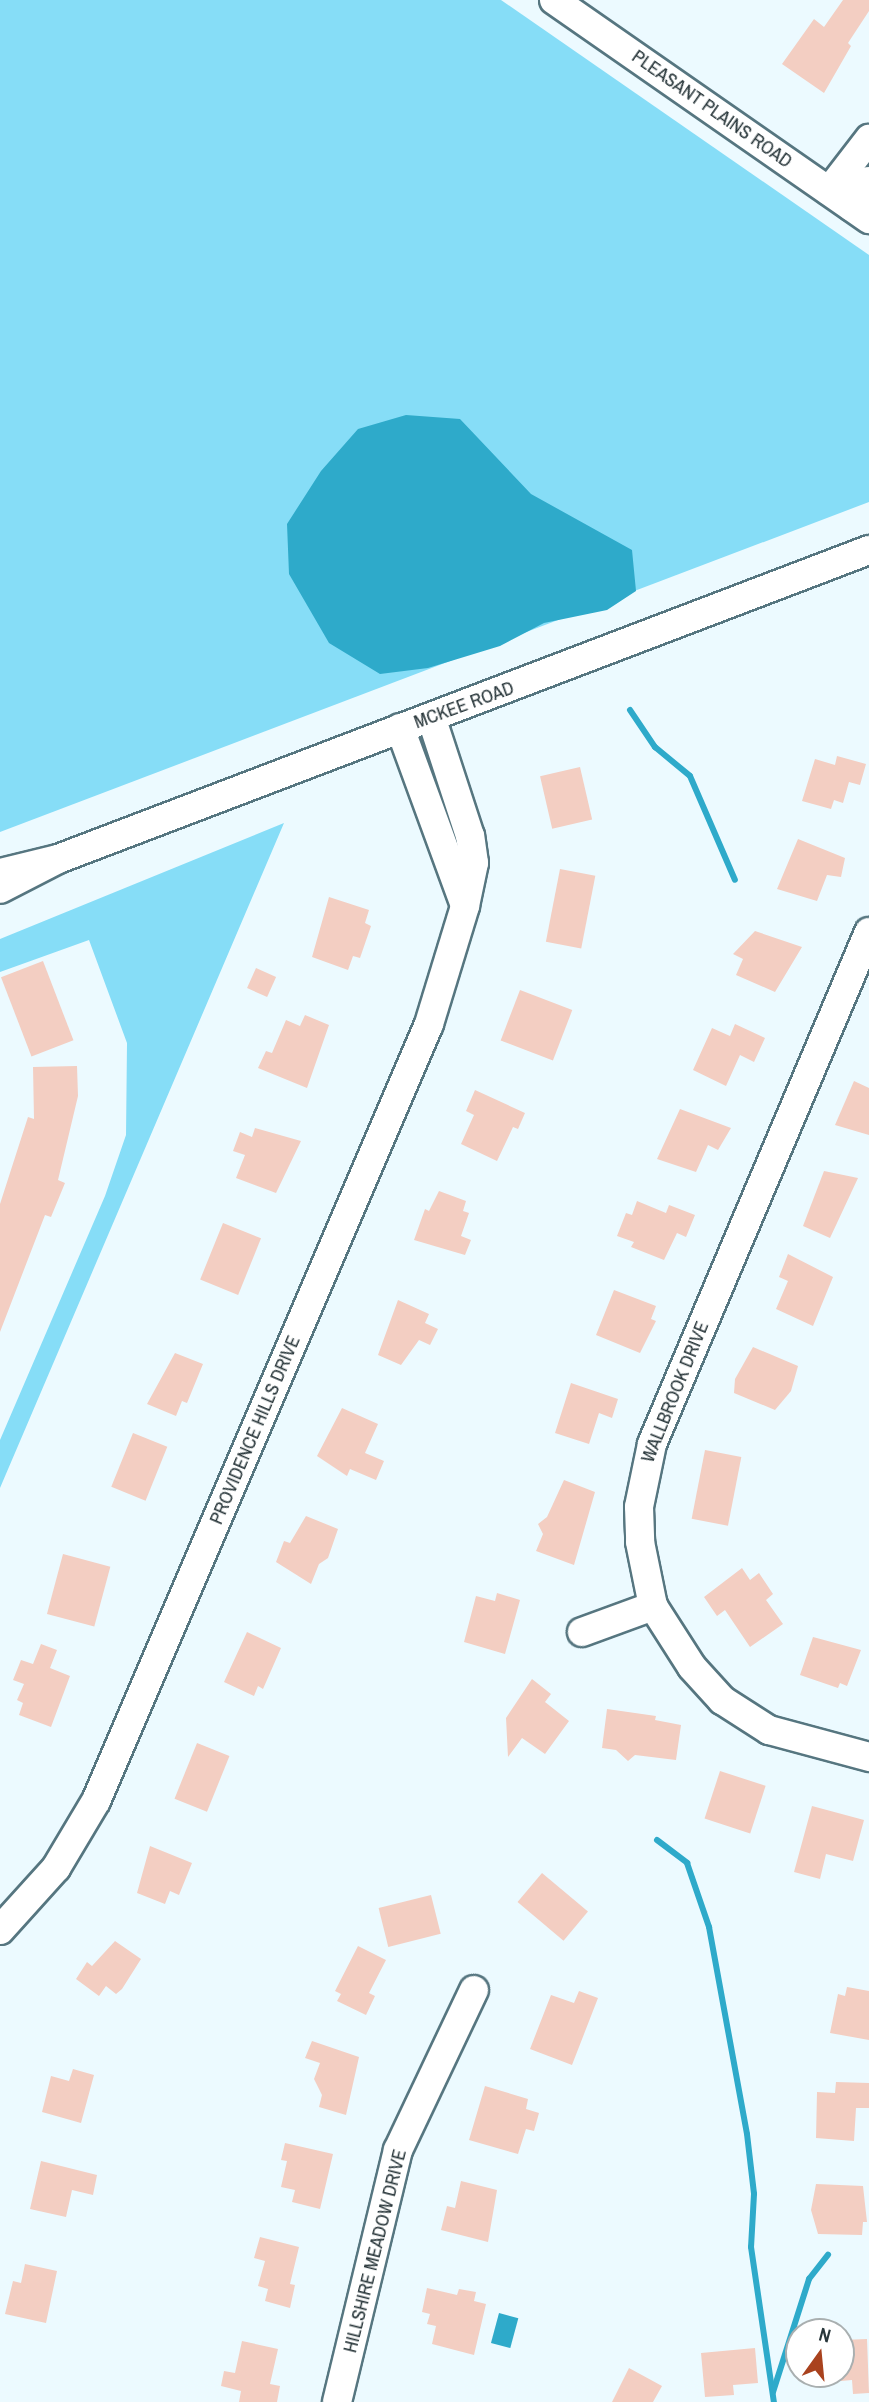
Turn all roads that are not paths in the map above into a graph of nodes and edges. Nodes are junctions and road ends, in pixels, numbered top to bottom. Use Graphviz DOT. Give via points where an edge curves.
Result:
graph roads {
  1 [pos="555,0"];
  2 [pos="869,139"];
  3 [pos="869,181"];
  4 [pos="829,191"];
  5 [pos="861,213"];
  6 [pos="869,550"];
  7 [pos="431,717"];
  8 [pos="400,728"];
  9 [pos="58,859"];
  10 [pos="0,873"];
  11 [pos="0,889"];
  12 [pos="465,906"];
  13 [pos="869,932"];
  14 [pos="653,1606"];
  15 [pos="582,1632"];
  16 [pos="869,1757"];
  17 [pos="0,1930"];
  18 [pos="474,1990"];
  19 [pos="337,2402"];
  1 -- 4 [label="street, PLEASANT PLAINS ROAD"];
  2 -- 4 [label="street"];
  3 -- 5 [label="street"];
  4 -- 5 [label="street, PLEASANT PLAINS ROAD"];
  6 -- 7 [label="street, MCKEE ROAD"];
  7 -- 8 [label="street, MCKEE ROAD"];
  7 -- 12 [label="street, PROVIDENCE HILLS DRIVE" via="470,836 474,863"];
  8 -- 9 [label="street, MCKEE ROAD"];
  8 -- 12 [label="street"];
  9 -- 10 [label="street, MCKEE ROAD"];
  9 -- 11 [label="street, MCKEE ROAD"];
  12 -- 17 [label="street, PROVIDENCE HILLS DRIVE" via="429,1024 96,1801 56,1868"];
  13 -- 14 [label="street, WALLBROOK DRIVE" via="652,1444 639,1507 640,1542"];
  14 -- 15 [label="street"];
  14 -- 16 [label="street, WALLBROOK DRIVE" via="692,1667 745,1717 793,1740"];
  18 -- 19 [label="street, HILLSHIRE MEADOW DRIVE" via="398,2150"];
}
